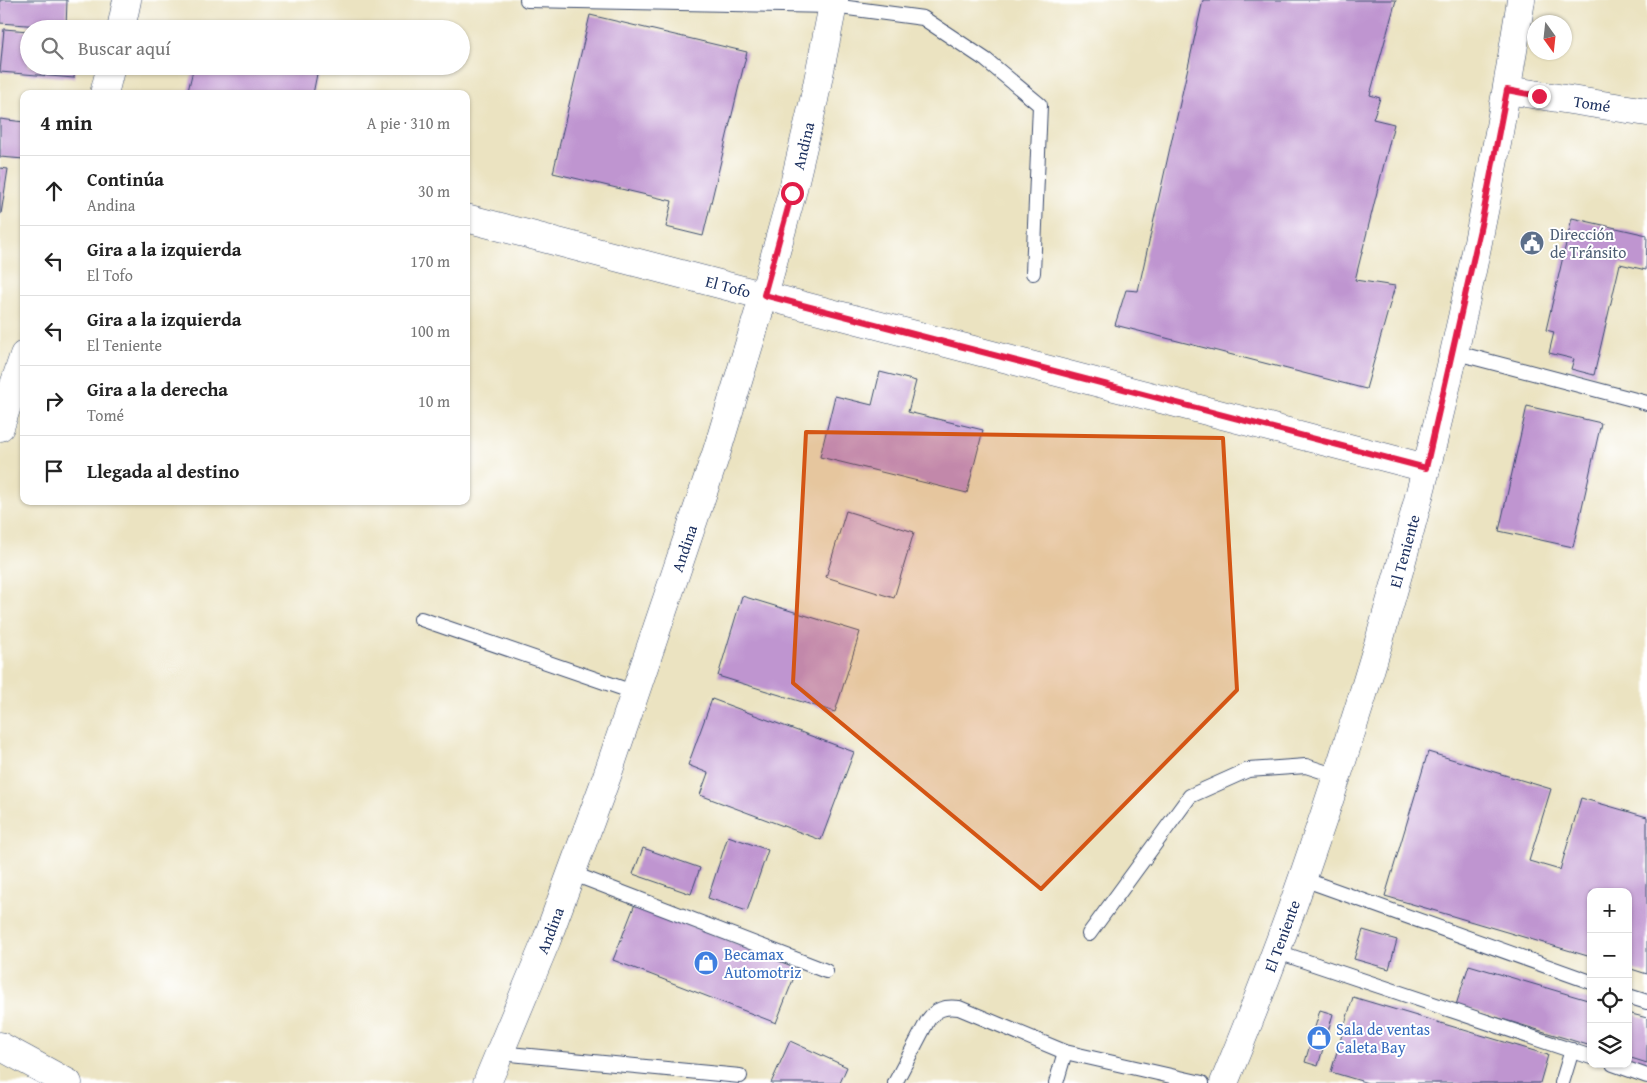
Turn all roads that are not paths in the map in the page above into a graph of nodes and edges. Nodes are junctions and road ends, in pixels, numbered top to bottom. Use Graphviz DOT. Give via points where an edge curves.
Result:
graph roads {
  1 [pos="127,0"];
  2 [pos="527,0"];
  3 [pos="1521,0"];
  4 [pos="833,3"];
  5 [pos="123,20"];
  6 [pos="109,75"];
  7 [pos="105,90"];
  8 [pos="1507,90"];
  9 [pos="1647,112"];
  10 [pos="470,219"];
  11 [pos="1033,273"];
  12 [pos="764,295"];
  13 [pos="1453,352"];
  14 [pos="20,367"];
  15 [pos="1647,403"];
  16 [pos="0,427"];
  17 [pos="1426,468"];
  18 [pos="421,619"];
  19 [pos="636,693"];
  20 [pos="1337,776"];
  21 [pos="571,873"];
  22 [pos="1303,879"];
  23 [pos="1090,934"];
  24 [pos="1275,951"];
  25 [pos="826,972"];
  26 [pos="1587,981"];
  27 [pos="1632,997"];
  28 [pos="1647,1002"];
  29 [pos="0,1046"];
  30 [pos="1572,1050"];
  31 [pos="1065,1052"];
  32 [pos="499,1053"];
  33 [pos="1587,1056"];
  34 [pos="1624,1068"];
  35 [pos="740,1076"];
  36 [pos="1647,1076"];
  37 [pos="68,1083"];
  38 [pos="487,1083"];
  39 [pos="895,1083"];
  40 [pos="1056,1083"];
  41 [pos="1202,1083"];
  42 [pos="1224,1083"];
  43 [pos="1562,1083"];
  1 -- 5 [label="street"];
  2 -- 4 [label="lane"];
  3 -- 8 [label="street, El Teniente"];
  4 -- 11 [label="lane" via="923,18 986,60 1040,105"];
  4 -- 12 [label="street, Andina" via="814,100"];
  6 -- 7 [label="street"];
  8 -- 9 [label="street, Tomé"];
  8 -- 13 [label="street, El Teniente"];
  10 -- 12 [label="street, El Tofo"];
  12 -- 17 [label="street, El Tofo"];
  12 -- 19 [label="street, Andina" via="717,451"];
  13 -- 15 [label="lane"];
  13 -- 17 [label="street, El Teniente"];
  14 -- 16 [label="street"];
  17 -- 20 [label="street, El Teniente" via="1370,671"];
  18 -- 19 [label="lane"];
  19 -- 21 [label="street, Andina"];
  20 -- 22 [label="street, El Teniente"];
  20 -- 23 [label="lane" via="1306,766 1248,770 1190,796"];
  21 -- 25 [label="lane"];
  21 -- 32 [label="street, Andina"];
  22 -- 24 [label="street, El Teniente"];
  22 -- 26 [label="lane"];
  24 -- 30 [label="lane"];
  24 -- 42 [label="street, El Teniente"];
  27 -- 28 [label="lane"];
  29 -- 37 [label="street"];
  30 -- 33 [label="lane"];
  30 -- 43 [label="lane"];
  31 -- 39 [label="lane" via="959,1008 949,1007 940,1009 928,1020"];
  31 -- 40 [label="lane"];
  31 -- 41 [label="lane"];
  32 -- 35 [label="lane"];
  32 -- 38 [label="street, Andina"];
  34 -- 36 [label="lane"];
}
